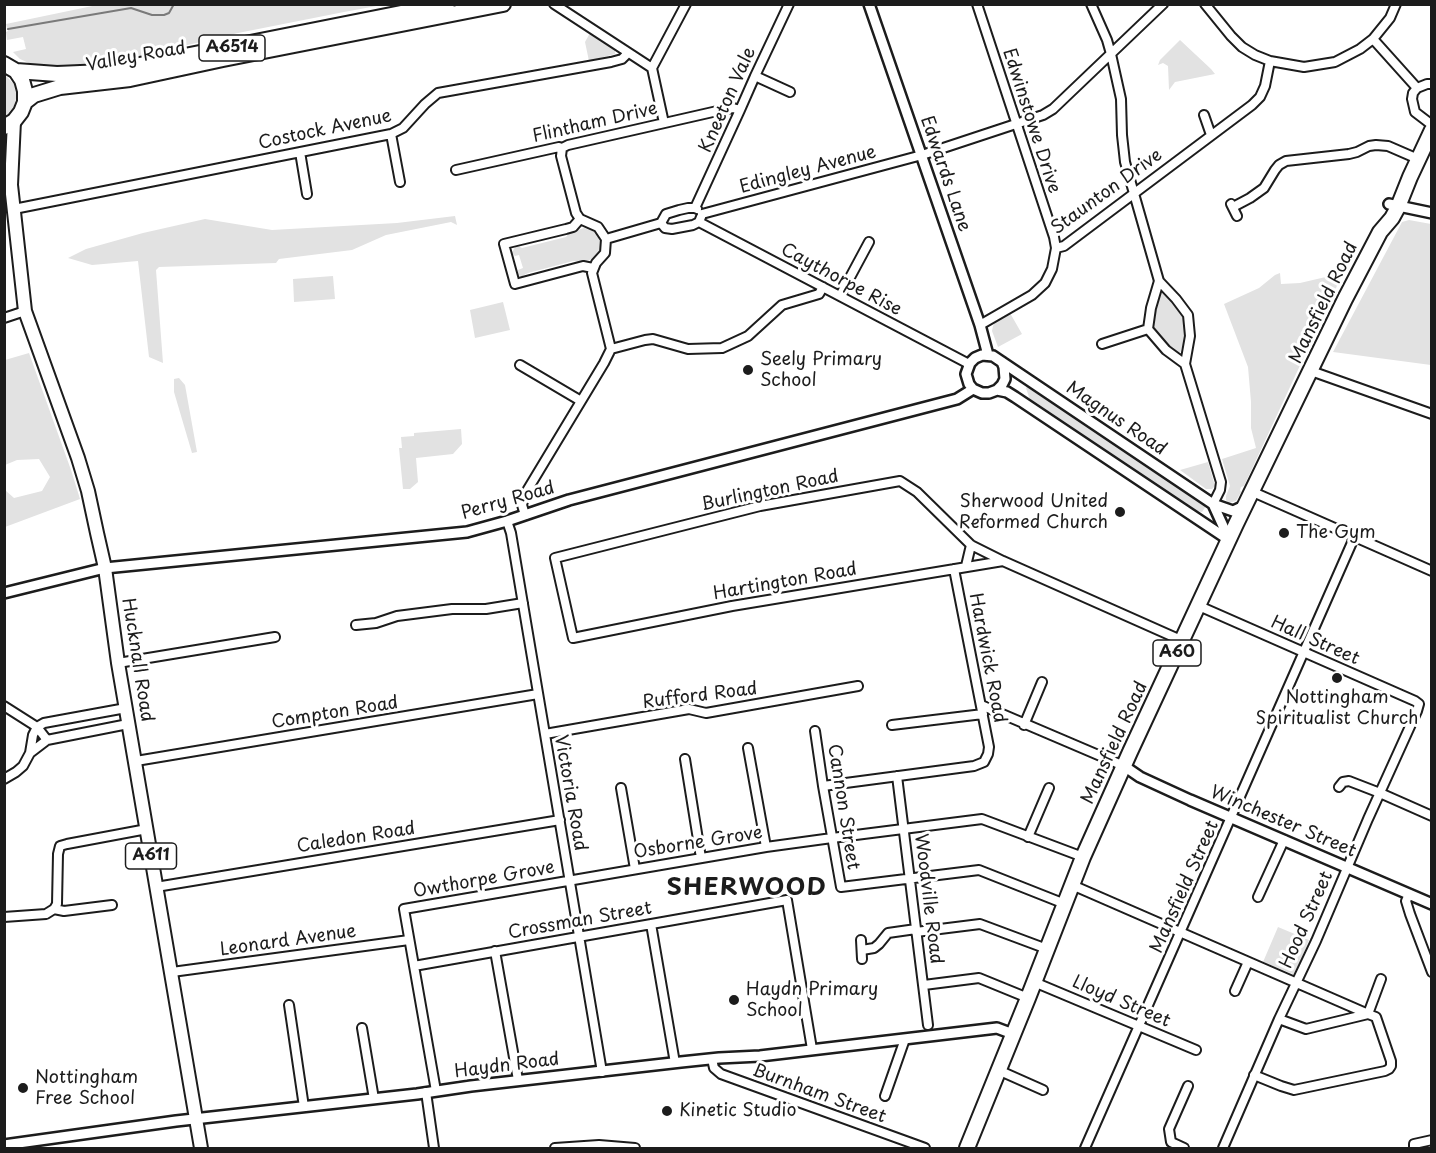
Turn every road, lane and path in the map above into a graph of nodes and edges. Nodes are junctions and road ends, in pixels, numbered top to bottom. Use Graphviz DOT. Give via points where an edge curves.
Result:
graph roads {
  1 [pos="447,4"];
  2 [pos="503,4"];
  3 [pos="554,4"];
  4 [pos="686,4"];
  5 [pos="789,4"];
  6 [pos="869,4"];
  7 [pos="977,4"];
  8 [pos="1091,4"];
  9 [pos="1163,4"];
  10 [pos="1204,4"];
  11 [pos="1396,4"];
  12 [pos="1373,39"];
  13 [pos="628,53"];
  14 [pos="1111,54"];
  15 [pos="1270,61"];
  16 [pos="8,65"];
  17 [pos="652,68"];
  18 [pos="754,76"];
  19 [pos="1431,84"];
  20 [pos="1417,88"];
  21 [pos="790,92"];
  22 [pos="25,102"];
  23 [pos="740,110"];
  24 [pos="1204,114"];
  25 [pos="664,123"];
  26 [pos="9,124"];
  27 [pos="1016,124"];
  28 [pos="1431,125"];
  29 [pos="1431,130"];
  30 [pos="391,134"];
  31 [pos="1211,135"];
  32 [pos="562,148"];
  33 [pos="300,152"];
  34 [pos="922,155"];
  35 [pos="1418,159"];
  36 [pos="4,168"];
  37 [pos="456,170"];
  38 [pos="400,182"];
  39 [pos="11,185"];
  40 [pos="1133,193"];
  41 [pos="307,194"];
  42 [pos="1394,205"];
  43 [pos="1431,213"];
  44 [pos="699,214"];
  45 [pos="1237,216"];
  46 [pos="11,217"];
  47 [pos="580,219"];
  48 [pos="661,223"];
  49 [pos="606,239"];
  50 [pos="869,242"];
  51 [pos="1056,248"];
  52 [pos="593,268"];
  53 [pos="1159,281"];
  54 [pos="823,287"];
  55 [pos="840,296"];
  56 [pos="25,311"];
  57 [pos="4,318"];
  58 [pos="980,325"];
  59 [pos="1148,329"];
  60 [pos="1102,344"];
  61 [pos="611,349"];
  62 [pos="988,355"];
  63 [pos="1002,362"];
  64 [pos="969,364"];
  65 [pos="1185,364"];
  66 [pos="520,365"];
  67 [pos="1311,371"];
  68 [pos="974,389"];
  69 [pos="997,390"];
  70 [pos="581,401"];
  71 [pos="1431,414"];
  72 [pos="1250,499"];
  73 [pos="1213,504"];
  74 [pos="525,515"];
  75 [pos="507,521"];
  76 [pos="1201,521"];
  77 [pos="1354,538"];
  78 [pos="1229,540"];
  79 [pos="971,545"];
  80 [pos="1003,561"];
  81 [pos="966,566"];
  82 [pos="105,568"];
  83 [pos="954,568"];
  84 [pos="1431,571"];
  85 [pos="4,593"];
  86 [pos="523,603"];
  87 [pos="1199,606"];
  88 [pos="356,625"];
  89 [pos="276,637"];
  90 [pos="573,638"];
  91 [pos="1183,640"];
  92 [pos="1304,651"];
  93 [pos="118,663"];
  94 [pos="1042,682"];
  95 [pos="858,687"];
  96 [pos="538,694"];
  97 [pos="1419,704"];
  98 [pos="981,705"];
  99 [pos="4,706"];
  100 [pos="126,708"];
  101 [pos="983,714"];
  102 [pos="128,724"];
  103 [pos="892,725"];
  104 [pos="1024,725"];
  105 [pos="37,727"];
  106 [pos="815,731"];
  107 [pos="545,734"];
  108 [pos="47,740"];
  109 [pos="748,748"];
  110 [pos="30,753"];
  111 [pos="685,759"];
  112 [pos="136,761"];
  113 [pos="1124,766"];
  114 [pos="897,777"];
  115 [pos="4,778"];
  116 [pos="823,786"];
  117 [pos="1339,787"];
  118 [pos="621,788"];
  119 [pos="1049,788"];
  120 [pos="1380,793"];
  121 [pos="1431,816"];
  122 [pos="1231,818"];
  123 [pos="560,820"];
  124 [pos="147,829"];
  125 [pos="904,829"];
  126 [pos="1028,837"];
  127 [pos="832,838"];
  128 [pos="1284,840"];
  129 [pos="766,847"];
  130 [pos="1083,857"];
  131 [pos="701,858"];
  132 [pos="1347,868"];
  133 [pos="635,869"];
  134 [pos="910,878"];
  135 [pos="570,881"];
  136 [pos="1072,885"];
  137 [pos="156,887"];
  138 [pos="1409,894"];
  139 [pos="1258,897"];
  140 [pos="1065,904"];
  141 [pos="1431,904"];
  142 [pos="112,905"];
  143 [pos="54,909"];
  144 [pos="4,917"];
  145 [pos="651,924"];
  146 [pos="916,930"];
  147 [pos="1181,932"];
  148 [pos="579,937"];
  149 [pos="409,940"];
  150 [pos="861,940"];
  151 [pos="1047,949"];
  152 [pos="862,950"];
  153 [pos="495,951"];
  154 [pos="862,959"];
  155 [pos="1248,962"];
  156 [pos="414,966"];
  157 [pos="172,972"];
  158 [pos="1431,972"];
  159 [pos="1381,979"];
  160 [pos="1034,982"];
  161 [pos="1295,983"];
  162 [pos="924,985"];
  163 [pos="1235,991"];
  164 [pos="1028,998"];
  165 [pos="289,1005"];
  166 [pos="1368,1014"];
  167 [pos="1279,1019"];
  168 [pos="928,1024"];
  169 [pos="1140,1027"];
  170 [pos="362,1028"];
  171 [pos="1013,1034"];
  172 [pos="905,1039"];
  173 [pos="812,1049"];
  174 [pos="1196,1050"];
  175 [pos="712,1059"];
  176 [pos="675,1063"];
  177 [pos="998,1070"];
  178 [pos="602,1072"];
  179 [pos="1254,1075"];
  180 [pos="518,1080"];
  181 [pos="1188,1086"];
  182 [pos="1043,1090"];
  183 [pos="431,1092"];
  184 [pos="885,1096"];
  185 [pos="374,1099"];
  186 [pos="304,1107"];
  187 [pos="196,1119"];
  188 [pos="1431,1140"];
  189 [pos="7,1146"];
  190 [pos="201,1149"];
  191 [pos="434,1149"];
  192 [pos="555,1149"];
  193 [pos="635,1149"];
  194 [pos="925,1149"];
  195 [pos="967,1149"];
  196 [pos="1085,1149"];
  197 [pos="1184,1149"];
  198 [pos="1223,1149"];
  199 [pos="1414,1149"];
  1 -- 16 [label="highway, Valley Road / A6514" via="104,72 57,74"];
  2 -- 22 [label="highway, Valley Road / A6514" via="130,79 60,87"];
  3 -- 13 [label="street"];
  4 -- 17 [label="street"];
  5 -- 18 [label="street, Kneeton Vale"];
  6 -- 34 [label="street, Edwards Lane"];
  7 -- 27 [label="street, Edwinstowe Drive"];
  8 -- 14 [label="street"];
  9 -- 14 [label="street, Edingley Avenue"];
  10 -- 15 [label="street" via="1242,47"];
  11 -- 12 [label="street"];
  12 -- 15 [label="street" via="1335,62 1305,67"];
  12 -- 20 [label="street"];
  13 -- 17 [label="street"];
  13 -- 30 [label="street, Costock Avenue" via="611,62 438,93 403,128"];
  14 -- 27 [label="street, Edingley Avenue" via="1053,109"];
  14 -- 40 [label="street" via="1122,99 1125,162"];
  15 -- 31 [label="street, Staunton Drive" via="1260,97"];
  16 -- 22 [label="highway" via="22,80"];
  17 -- 25 [label="street"];
  18 -- 21 [label="street"];
  18 -- 23 [label="street, Kneeton Vale"];
  19 -- 20 [label="street"];
  20 -- 28 [label="street" via="1413,107"];
  22 -- 26 [label="highway"];
  23 -- 25 [label="street, Flintham Drive" via="726,109"];
  23 -- 44 [label="street, Kneeton Vale"];
  24 -- 31 [label="street"];
  25 -- 32 [label="street, Flintham Drive"];
  26 -- 39 [label="main road, Hucknall Road / A611"];
  27 -- 34 [label="street, Edingley Avenue"];
  27 -- 51 [label="street, Edwinstowe Drive"];
  29 -- 35 [label="highway, Mansfield Road / A60"];
  30 -- 33 [label="street, Costock Avenue"];
  30 -- 38 [label="street"];
  31 -- 40 [label="street, Staunton Drive"];
  32 -- 37 [label="street, Flintham Drive"];
  32 -- 47 [label="street"];
  33 -- 41 [label="street"];
  33 -- 46 [label="street, Costock Avenue"];
  34 -- 44 [label="street, Edingley Avenue"];
  34 -- 58 [label="street, Edwards Lane"];
  35 -- 42 [label="highway, Mansfield Road / A60"];
  35 -- 45 [label="street" via="1376,145 1354,153 1286,161 1264,188 1232,205"];
  36 -- 39 [label="main road, Hucknall Road / A611"];
  39 -- 46 [label="main road, Hucknall Road / A611"];
  40 -- 51 [label="street, Staunton Drive" via="1064,246"];
  40 -- 53 [label="street"];
  42 -- 43 [label="street"];
  42 -- 67 [label="highway, Mansfield Road / A60" via="1392,218 1354,280"];
  44 -- 48 [label="street, Edingley Avenue" via="679,210 666,214"];
  44 -- 48 [label="street, Edingley Avenue" via="693,225 672,229"];
  44 -- 54 [label="street, Caythorpe Rise"];
  46 -- 56 [label="main road, Hucknall Road / A611"];
  47 -- 49 [label="street" via="598,227"];
  47 -- 52 [label="street" via="566,229 504,244 515,284 584,266"];
  48 -- 49 [label="street, Edingley Avenue"];
  49 -- 52 [label="street" via="605,253"];
  50 -- 55 [label="street"];
  51 -- 58 [label="street, Staunton Drive" via="1045,283 1032,295"];
  52 -- 61 [label="street"];
  53 -- 59 [label="street"];
  53 -- 65 [label="street" via="1188,315 1190,336"];
  54 -- 55 [label="street, Caythorpe Rise"];
  54 -- 61 [label="street" via="819,294 782,305 748,336 722,348 688,350 653,339"];
  55 -- 64 [label="street, Caythorpe Rise"];
  56 -- 57 [label="street"];
  56 -- 82 [label="main road, Hucknall Road / A611" via="85,480"];
  58 -- 62 [label="street, Edwards Lane"];
  59 -- 60 [label="street"];
  59 -- 65 [label="street"];
  61 -- 70 [label="street"];
  62 -- 63 [label="street"];
  62 -- 64 [label="street"];
  63 -- 69 [label="street" via="1005,379"];
  63 -- 73 [label="street, Magnus Road"];
  64 -- 68 [label="street" via="967,379"];
  65 -- 73 [label="street" via="1221,482"];
  66 -- 70 [label="street"];
  67 -- 71 [label="street"];
  67 -- 72 [label="highway, Mansfield Road / A60"];
  68 -- 69 [label="street" via="982,393"];
  68 -- 74 [label="street, Perry Road" via="957,399 569,500"];
  69 -- 76 [label="street" via="1015,397"];
  70 -- 74 [label="street" via="525,494"];
  72 -- 73 [label="street, Magnus Road" via="1233,511"];
  72 -- 77 [label="street"];
  72 -- 78 [label="highway, Mansfield Road / A60"];
  73 -- 76 [label="street"];
  73 -- 78 [label="street"];
  74 -- 75 [label="street, Perry Road"];
  75 -- 82 [label="street, Perry Road" via="467,532"];
  75 -- 86 [label="street, Victoria Road"];
  76 -- 78 [label="street"];
  77 -- 84 [label="street"];
  77 -- 92 [label="street, Mansfield Street"];
  78 -- 87 [label="highway, Mansfield Road / A60"];
  79 -- 80 [label="street, Burlington Road"];
  79 -- 81 [label="street"];
  79 -- 90 [label="street, Burlington Road" via="917,492 900,481 760,506 555,558"];
  80 -- 81 [label="street, Hartington Road"];
  80 -- 91 [label="street, Burlington Road"];
  81 -- 83 [label="street, Hartington Road"];
  82 -- 85 [label="street, Perry Road"];
  82 -- 93 [label="main road, Hucknall Road / A611"];
  83 -- 90 [label="street, Hartington Road"];
  83 -- 98 [label="street, Hardwick Road"];
  86 -- 88 [label="street" via="452,609 425,617 397,616"];
  86 -- 96 [label="street, Victoria Road"];
  87 -- 91 [label="highway, Mansfield Road / A60"];
  87 -- 92 [label="street, Hall Street"];
  89 -- 93 [label="street"];
  91 -- 113 [label="highway, Mansfield Road / A60"];
  92 -- 97 [label="street, Hall Street"];
  92 -- 122 [label="street, Mansfield Street"];
  93 -- 100 [label="main road, Hucknall Road / A611"];
  94 -- 104 [label="street"];
  95 -- 107 [label="street, Rufford Road" via="706,713 689,709"];
  96 -- 107 [label="street, Victoria Road"];
  96 -- 112 [label="street, Compton Road"];
  97 -- 120 [label="street, Hood Street"];
  98 -- 101 [label="street, Hardwick Road"];
  98 -- 104 [label="street"];
  99 -- 105 [label="street"];
  100 -- 102 [label="main road, Hucknall Road / A611"];
  100 -- 105 [label="street"];
  101 -- 103 [label="street"];
  101 -- 114 [label="street, Hardwick Road" via="989,747 984,762"];
  102 -- 108 [label="street"];
  102 -- 112 [label="main road, Hucknall Road / A611"];
  104 -- 113 [label="street"];
  105 -- 108 [label="street"];
  105 -- 110 [label="street"];
  106 -- 116 [label="street, Cannon Street"];
  107 -- 123 [label="street, Victoria Road"];
  108 -- 110 [label="street"];
  109 -- 129 [label="street"];
  110 -- 115 [label="street" via="23,766"];
  111 -- 131 [label="street"];
  112 -- 124 [label="main road, Hucknall Road / A611"];
  113 -- 122 [label="street, Winchester Street"];
  113 -- 130 [label="highway, Mansfield Road / A60"];
  114 -- 116 [label="street"];
  114 -- 125 [label="street, Woodville Road"];
  116 -- 127 [label="street, Cannon Street"];
  117 -- 120 [label="street" via="1349,782"];
  118 -- 133 [label="street"];
  119 -- 126 [label="street"];
  120 -- 121 [label="street"];
  120 -- 132 [label="street, Hood Street"];
  122 -- 128 [label="street, Winchester Street"];
  122 -- 147 [label="street, Mansfield Street"];
  123 -- 135 [label="street, Victoria Road"];
  123 -- 137 [label="street, Caledon Road"];
  124 -- 137 [label="main road, Hucknall Road / A611"];
  124 -- 143 [label="street" via="60,846"];
  125 -- 126 [label="street, Osborne Grove" via="982,819"];
  125 -- 127 [label="street, Osborne Grove"];
  125 -- 134 [label="street, Woodville Road"];
  126 -- 130 [label="street, Osborne Grove"];
  127 -- 129 [label="street, Osborne Grove"];
  127 -- 134 [label="street, Cannon Street" via="841,887"];
  128 -- 132 [label="street, Winchester Street"];
  128 -- 139 [label="street"];
  129 -- 131 [label="street, Osborne Grove"];
  130 -- 136 [label="highway, Mansfield Road / A60"];
  131 -- 133 [label="street, Osborne Grove"];
  132 -- 138 [label="street, Winchester Street"];
  132 -- 161 [label="street, Hood Street"];
  133 -- 135 [label="street, Osborne Grove"];
  134 -- 140 [label="street" via="979,870"];
  134 -- 146 [label="street, Woodville Road"];
  135 -- 148 [label="street, Victoria Road"];
  135 -- 149 [label="street, Owthorpe Grove" via="404,909"];
  136 -- 140 [label="highway, Mansfield Road / A60"];
  136 -- 147 [label="street"];
  137 -- 157 [label="main road, Hucknall Road / A611"];
  138 -- 141 [label="street, Winchester Street"];
  138 -- 158 [label="street" via="1406,901"];
  140 -- 151 [label="highway, Mansfield Road / A60"];
  142 -- 143 [label="street"];
  143 -- 144 [label="street" via="46,914"];
  145 -- 148 [label="street, Crossman Street"];
  145 -- 173 [label="street, Crossman Street" via="787,900"];
  145 -- 176 [label="street"];
  146 -- 151 [label="street" via="980,924"];
  146 -- 152 [label="street" via="888,933 874,948"];
  146 -- 162 [label="street, Woodville Road"];
  147 -- 155 [label="street"];
  147 -- 169 [label="street, Mansfield Street"];
  148 -- 153 [label="street, Crossman Street"];
  148 -- 178 [label="street, Victoria Road"];
  149 -- 156 [label="street"];
  149 -- 157 [label="street, Leonard Avenue"];
  150 -- 152 [label="street"];
  151 -- 160 [label="highway, Mansfield Road / A60"];
  152 -- 154 [label="street"];
  153 -- 156 [label="street, Crossman Street"];
  153 -- 180 [label="street"];
  155 -- 161 [label="street"];
  155 -- 163 [label="street"];
  156 -- 183 [label="street"];
  157 -- 187 [label="main road, Hucknall Road / A611"];
  159 -- 166 [label="street"];
  160 -- 164 [label="highway, Mansfield Road / A60"];
  160 -- 169 [label="street, Lloyd Street"];
  161 -- 166 [label="street"];
  161 -- 167 [label="street, Hood Street"];
  162 -- 164 [label="street" via="979,978"];
  162 -- 168 [label="street, Woodville Road"];
  164 -- 171 [label="highway, Mansfield Road / A60"];
  165 -- 186 [label="street"];
  166 -- 167 [label="street" via="1306,1029"];
  166 -- 179 [label="street" via="1376,1017 1391,1061 1387,1071 1294,1090"];
  167 -- 179 [label="street, Hood Street"];
  169 -- 174 [label="street, Lloyd Street"];
  169 -- 196 [label="street, Mansfield Street"];
  170 -- 185 [label="street"];
  171 -- 172 [label="street, Haydn Road" via="997,1028"];
  171 -- 177 [label="highway, Mansfield Road / A60"];
  172 -- 173 [label="street, Haydn Road"];
  172 -- 184 [label="street"];
  173 -- 175 [label="street, Haydn Road"];
  175 -- 176 [label="street, Haydn Road"];
  175 -- 194 [label="street, Burnham Street" via="721,1074"];
  176 -- 178 [label="street, Haydn Road"];
  177 -- 182 [label="street"];
  177 -- 195 [label="highway, Mansfield Road / A60"];
  178 -- 180 [label="street, Haydn Road"];
  179 -- 198 [label="street, Hood Street"];
  180 -- 183 [label="street, Haydn Road"];
  181 -- 197 [label="street" via="1169,1129 1171,1142"];
  183 -- 185 [label="street, Haydn Road"];
  183 -- 191 [label="street"];
  185 -- 186 [label="street, Haydn Road"];
  186 -- 187 [label="street, Haydn Road"];
  187 -- 189 [label="street, Haydn Road"];
  187 -- 190 [label="main road, Hucknall Road / A611"];
  188 -- 199 [label="street" via="1414,1144"];
  192 -- 193 [label="street" via="599,1145"];
}
